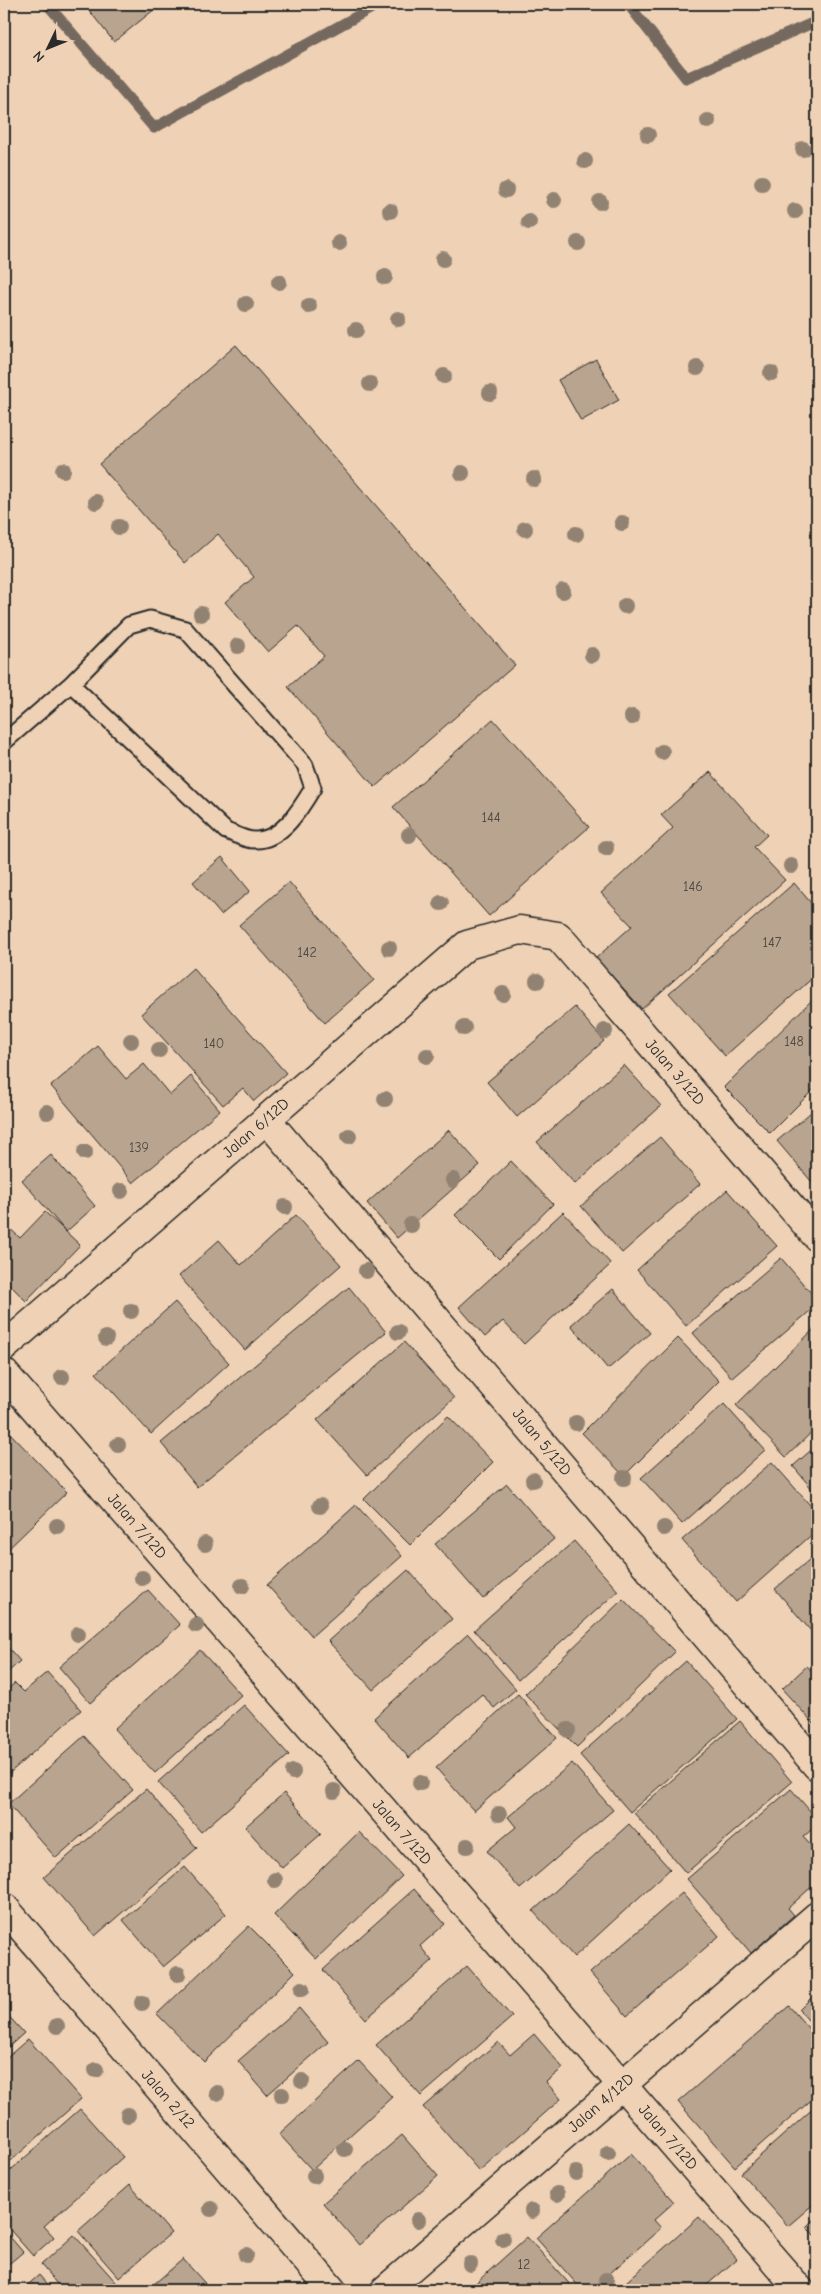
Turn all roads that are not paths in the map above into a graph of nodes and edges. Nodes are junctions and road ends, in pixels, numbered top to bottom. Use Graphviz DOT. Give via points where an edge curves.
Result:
graph roads {
  1 [pos="71,684"];
  2 [pos="4,742"];
  3 [pos="520,930"];
  4 [pos="266,1119"];
  5 [pos="817,1237"];
  6 [pos="4,1347"];
  7 [pos="4,1373"];
  8 [pos="817,1766"];
  9 [pos="4,1907"];
  10 [pos="817,1916"];
  11 [pos="622,2085"];
  12 [pos="332,2290"];
  13 [pos="385,2290"];
  14 [pos="800,2290"];
  1 -- 1 [label="lane" via="129,626 150,619 185,629 305,765 313,788 301,808 272,838 254,841 226,831"];
  1 -- 2 [label="lane"];
  3 -- 4 [label="street, Jalan 6/12D" via="467,945"];
  3 -- 5 [label="street, Jalan 3/12D" via="558,936"];
  4 -- 6 [label="street, Jalan 6/12D"];
  4 -- 8 [label="street, Jalan 5/12D"];
  7 -- 11 [label="street, Jalan 7/12D"];
  9 -- 12 [label="street, Jalan 2/12"];
  10 -- 11 [label="street, Jalan 4/12D"];
  11 -- 13 [label="street, Jalan 4/12D"];
  11 -- 14 [label="street, Jalan 7/12D"];
}
